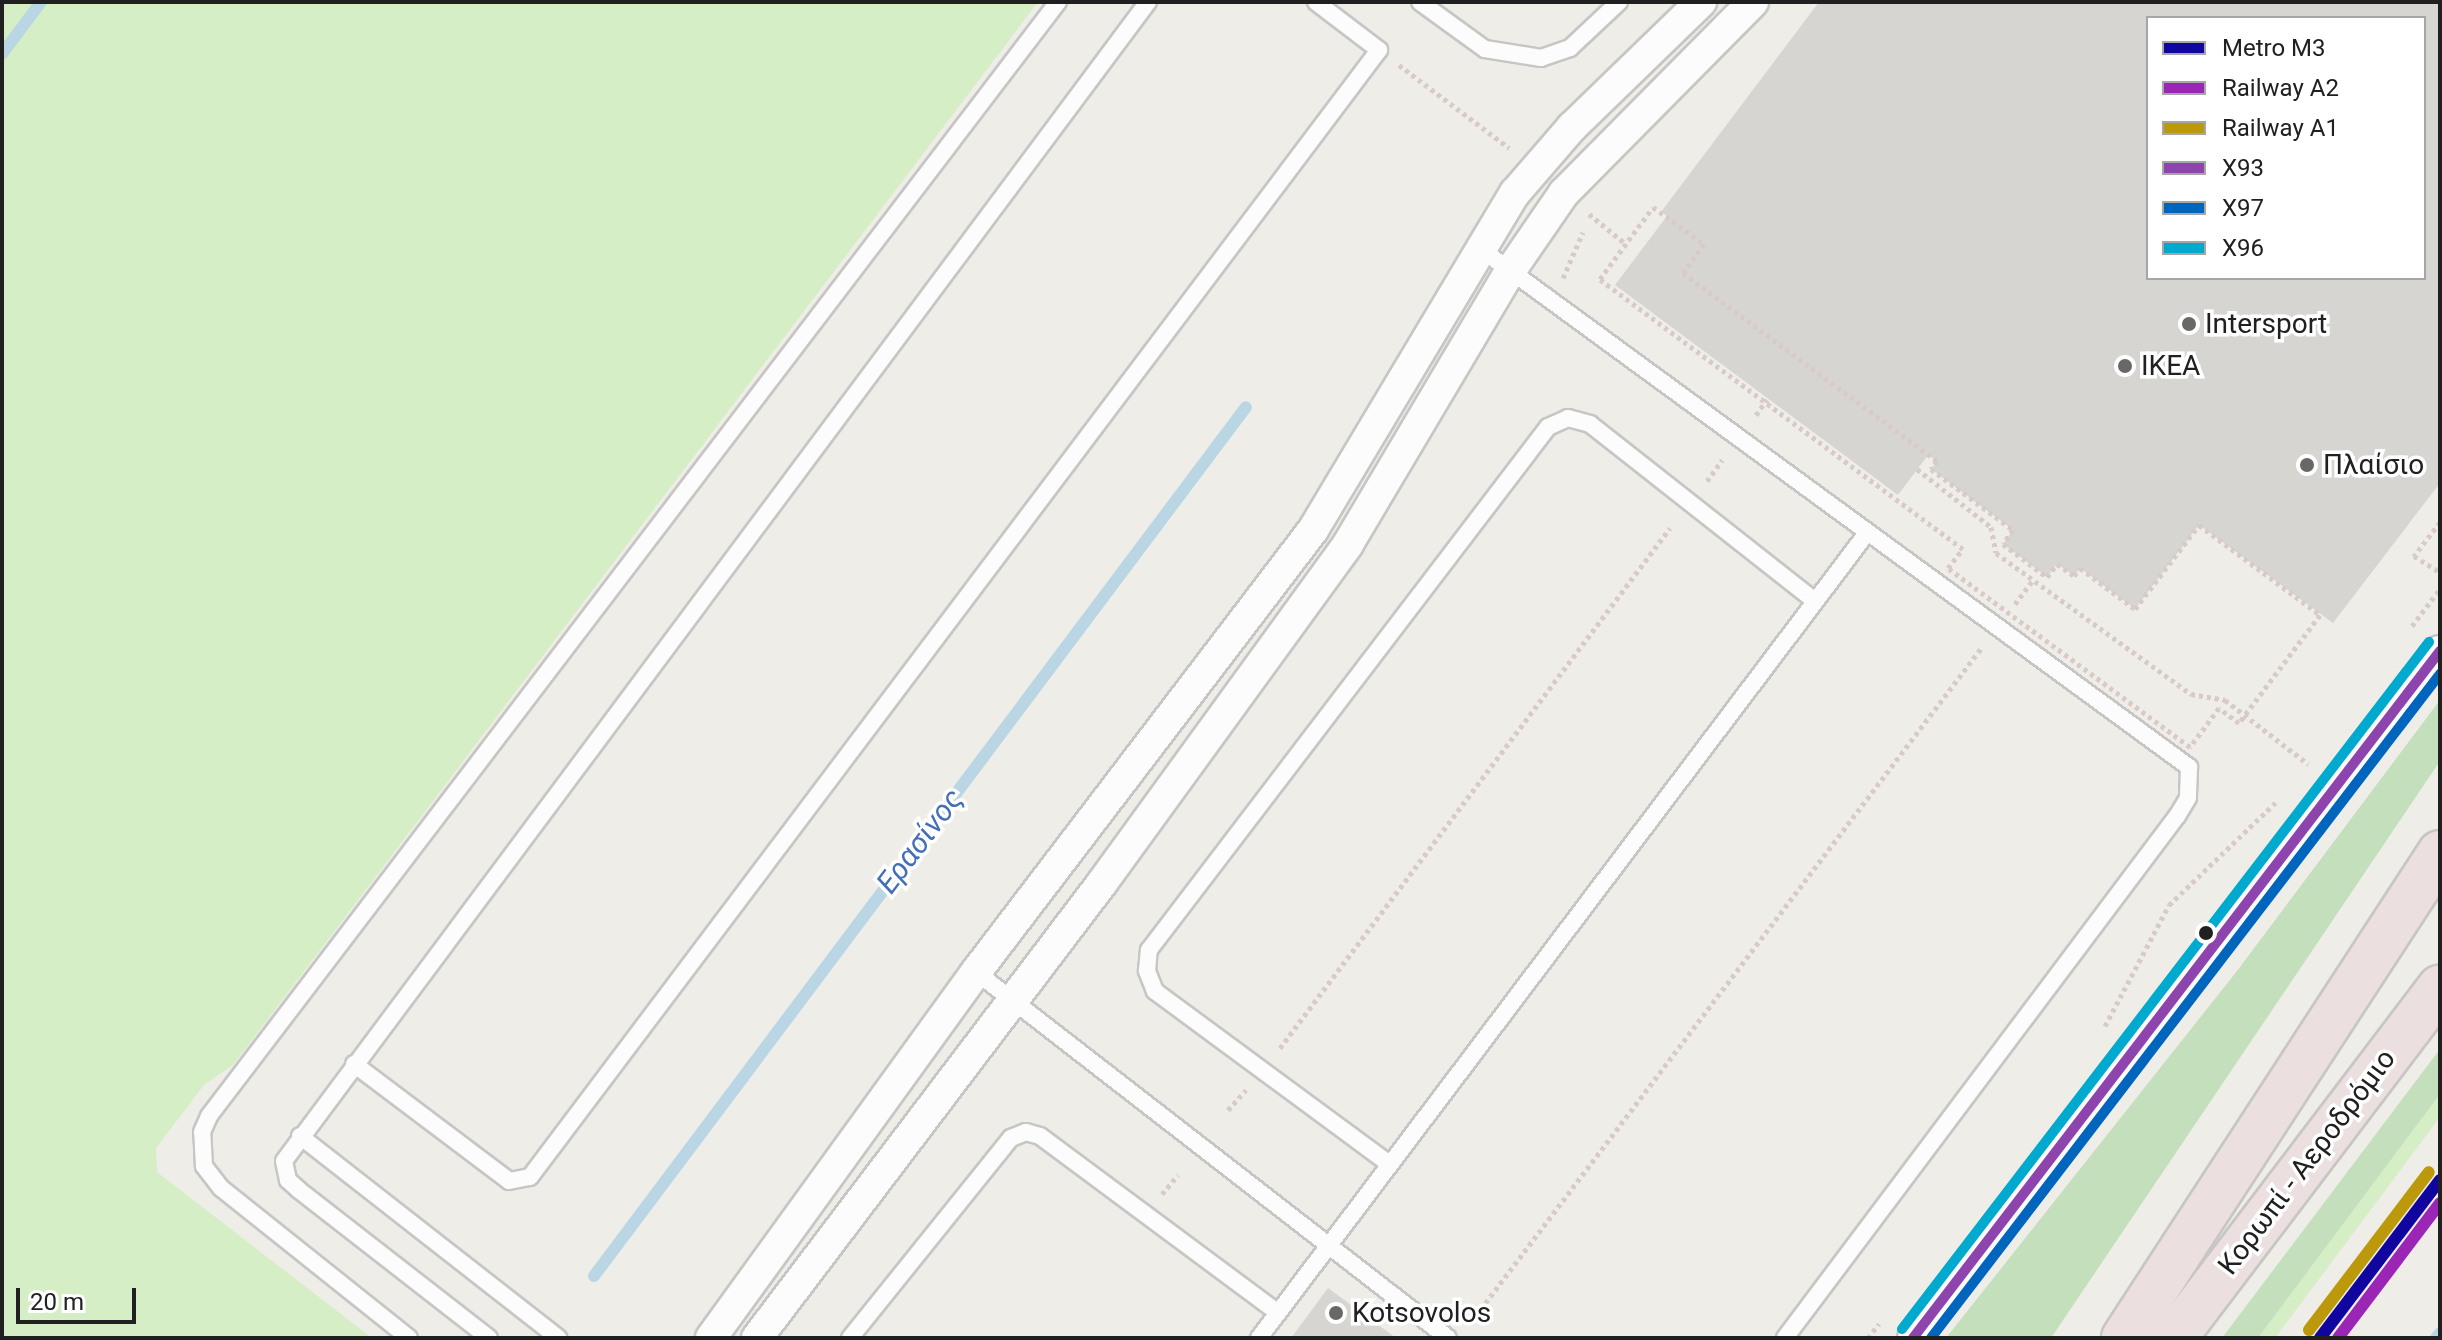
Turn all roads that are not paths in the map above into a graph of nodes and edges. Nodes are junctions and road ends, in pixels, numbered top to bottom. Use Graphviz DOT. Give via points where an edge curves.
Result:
graph roads {
  1 [pos="1058,2"];
  2 [pos="1148,2"];
  3 [pos="1316,2"];
  4 [pos="1420,2"];
  5 [pos="1619,2"];
  6 [pos="1701,2"];
  7 [pos="1753,2"];
  8 [pos="1482,250"];
  9 [pos="1511,270"];
  10 [pos="1867,533"];
  11 [pos="1814,600"];
  12 [pos="2440,651"];
  13 [pos="2440,853"];
  14 [pos="976,972"];
  15 [pos="2440,987"];
  16 [pos="1012,997"];
  17 [pos="354,1064"];
  18 [pos="300,1136"];
  19 [pos="1388,1163"];
  20 [pos="1328,1244"];
  21 [pos="1277,1312"];
  22 [pos="409,1338"];
  23 [pos="489,1338"];
  24 [pos="559,1338"];
  25 [pos="711,1338"];
  26 [pos="757,1338"];
  27 [pos="850,1338"];
  28 [pos="1259,1338"];
  29 [pos="1448,1338"];
  30 [pos="1785,1338"];
  31 [pos="1913,1338"];
  32 [pos="2124,1338"];
  33 [pos="2174,1338"];
  1 -- 22 [label="lane" via="209,1116 202,1132 204,1166 221,1188"];
  2 -- 17 [label="lane"];
  3 -- 17 [label="lane" via="1379,50 530,1177 509,1181"];
  4 -- 5 [label="lane" via="1485,49 1541,58 1570,48"];
  6 -- 8 [label="street" via="1534,169"];
  7 -- 9 [label="street" via="1564,193"];
  8 -- 9 [label="lane"];
  8 -- 14 [label="street" via="1313,530"];
  9 -- 10 [label="lane"];
  9 -- 16 [label="street" via="1348,544 1102,883"];
  10 -- 11 [label="lane"];
  10 -- 30 [label="lane" via="2003,619 2185,758 2192,780 2188,798"];
  11 -- 19 [label="lane"];
  11 -- 19 [label="lane" via="1590,424 1568,418 1548,427 1149,950 1147,971 1155,991"];
  12 -- 31 [label="street"];
  13 -- 32 [label="highway"];
  14 -- 16 [label="lane"];
  14 -- 25 [label="street"];
  15 -- 33 [label="highway, Κορωπί - Αεροδρόμιο"];
  16 -- 20 [label="lane"];
  16 -- 26 [label="street"];
  17 -- 18 [label="lane"];
  18 -- 23 [label="lane" via="284,1161 288,1180"];
  18 -- 24 [label="lane"];
  19 -- 20 [label="lane"];
  20 -- 21 [label="lane"];
  20 -- 29 [label="lane"];
  21 -- 27 [label="lane" via="1040,1136 1026,1132 1011,1138"];
  21 -- 28 [label="lane"];
}
